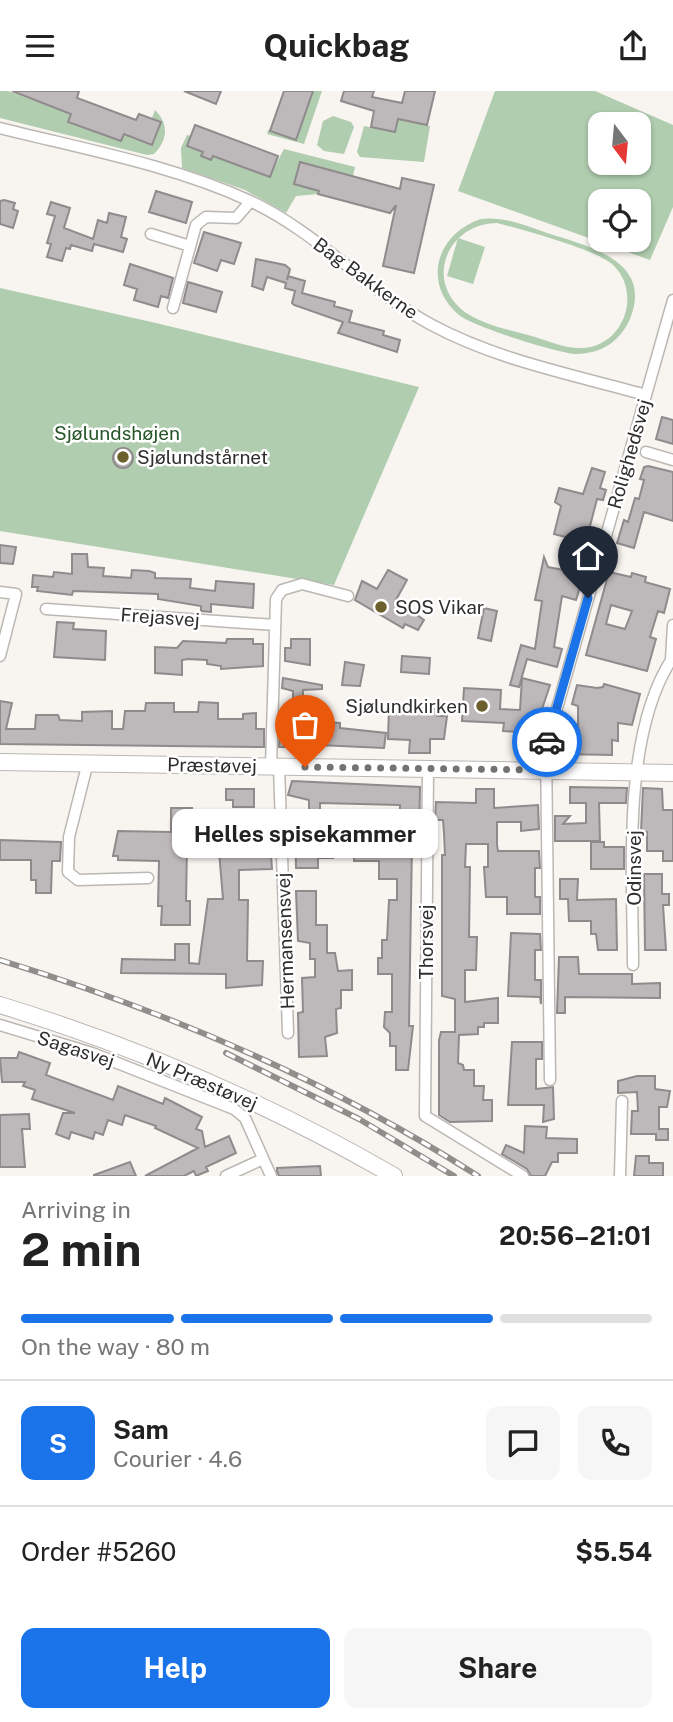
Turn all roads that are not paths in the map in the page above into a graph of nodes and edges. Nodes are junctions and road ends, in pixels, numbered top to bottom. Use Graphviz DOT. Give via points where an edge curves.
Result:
graph roads {
  1 [pos="0,128"];
  2 [pos="250,202"];
  3 [pos="151,234"];
  4 [pos="190,246"];
  5 [pos="673,300"];
  6 [pos="173,307"];
  7 [pos="646,395"];
  8 [pos="646,452"];
  9 [pos="673,460"];
  10 [pos="0,592"];
  11 [pos="348,596"];
  12 [pos="46,609"];
  13 [pos="275,625"];
  14 [pos="673,625"];
  15 [pos="0,656"];
  16 [pos="672,658"];
  17 [pos="0,762"];
  18 [pos="88,762"];
  19 [pos="275,766"];
  20 [pos="428,769"];
  21 [pos="545,770"];
  22 [pos="634,772"];
  23 [pos="673,773"];
  24 [pos="148,878"];
  25 [pos="633,965"];
  26 [pos="0,1005"];
  27 [pos="0,1025"];
  28 [pos="288,1033"];
  29 [pos="550,1080"];
  30 [pos="622,1101"];
  31 [pos="263,1159"];
  32 [pos="226,1176"];
  33 [pos="271,1176"];
  34 [pos="394,1176"];
  35 [pos="523,1176"];
  36 [pos="620,1176"];
  1 -- 2 [label="street, Bag Bakkerne" via="176,175"];
  2 -- 4 [label="street" via="236,218 201,220"];
  2 -- 7 [label="street, Bag Bakkerne" via="308,236 401,307 431,324 502,354"];
  3 -- 4 [label="street"];
  4 -- 6 [label="street"];
  5 -- 7 [label="street, Rolighedsvej"];
  7 -- 21 [label="street, Rolighedsvej" via="546,747"];
  8 -- 9 [label="street"];
  10 -- 15 [label="street" via="16,594"];
  11 -- 13 [label="street" via="292,585 276,599"];
  12 -- 13 [label="street, Frejasvej"];
  13 -- 19 [label="street"];
  14 -- 16 [label="street"];
  16 -- 22 [label="street, Odinsvej" via="656,689"];
  17 -- 18 [label="street, Præstøvej"];
  18 -- 19 [label="street, Præstøvej"];
  18 -- 24 [label="street" via="69,837 68,873 78,880"];
  19 -- 20 [label="street, Præstøvej"];
  19 -- 28 [label="street, Hermansensvej"];
  20 -- 21 [label="street, Præstøvej"];
  20 -- 35 [label="street, Thorsvej" via="425,1116"];
  21 -- 22 [label="street, Præstøvej"];
  21 -- 29 [label="street"];
  22 -- 23 [label="street, Præstøvej"];
  22 -- 25 [label="street, Odinsvej"];
  26 -- 34 [label="street, Ny Præstøvej" via="181,1070 282,1115"];
  27 -- 31 [label="street, Sagasvej" via="92,1053 234,1109 245,1118"];
  30 -- 36 [label="street"];
  31 -- 32 [label="street"];
  31 -- 33 [label="street, Sagasvej"];
}
